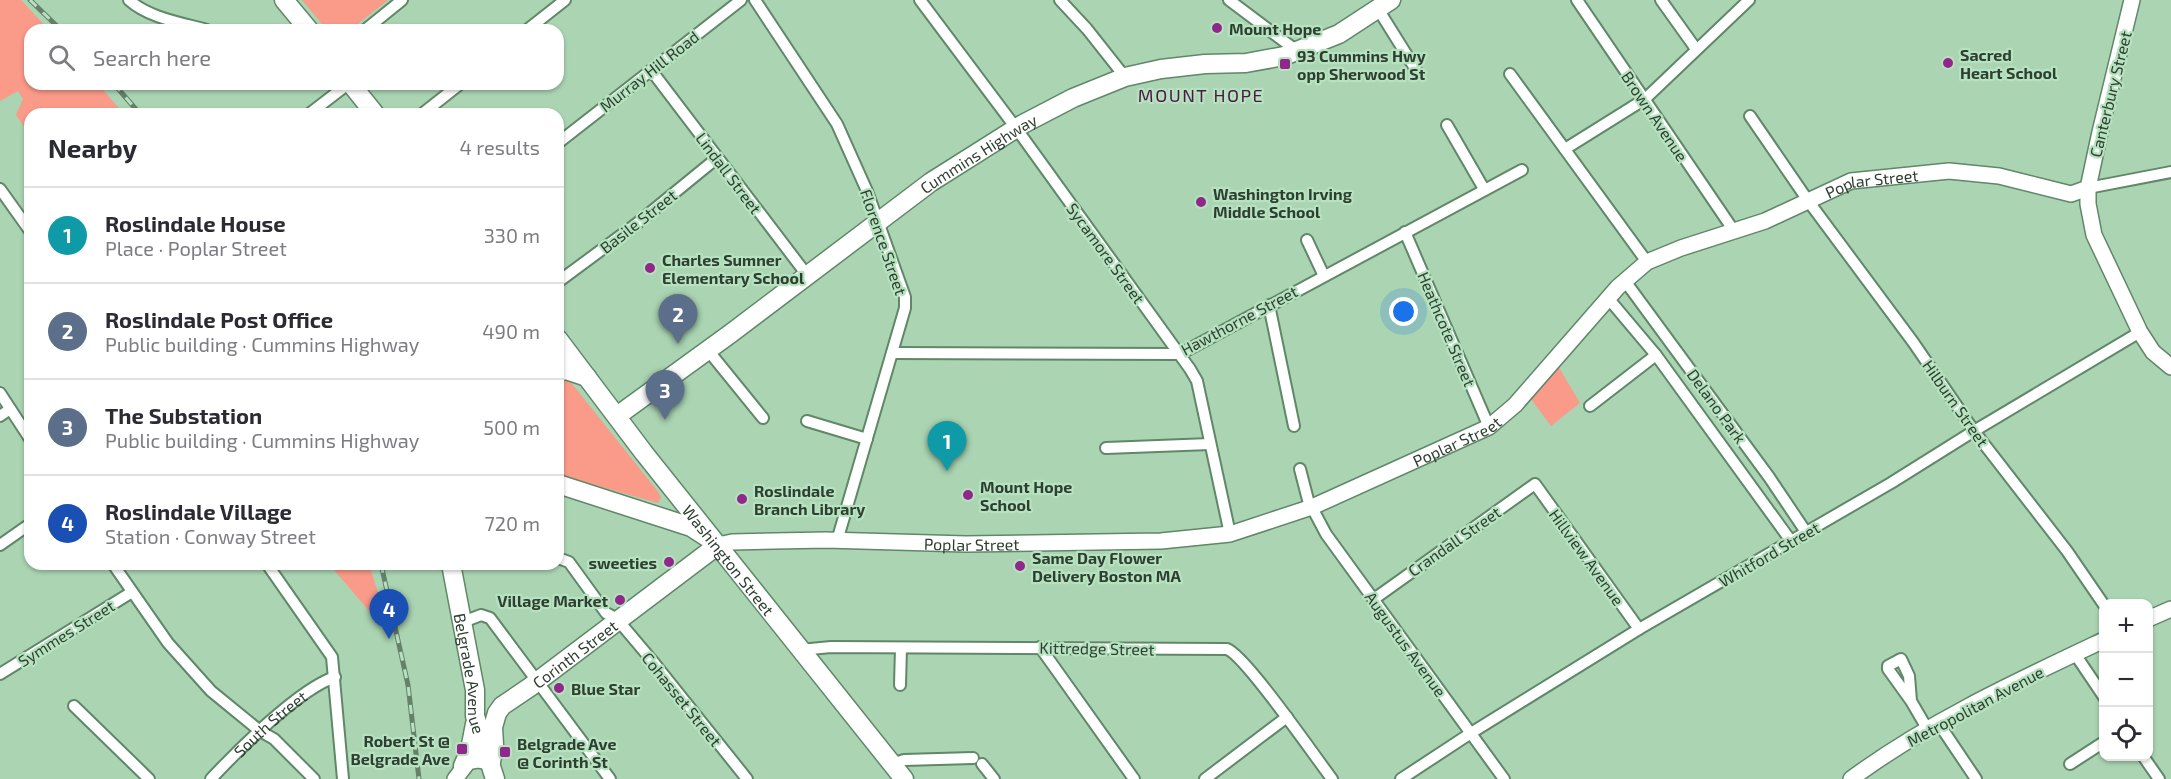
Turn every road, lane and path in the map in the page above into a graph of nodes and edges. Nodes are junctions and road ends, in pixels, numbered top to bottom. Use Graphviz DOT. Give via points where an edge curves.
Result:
graph roads {
  1 [pos="129,0"];
  2 [pos="285,0"];
  3 [pos="402,0"];
  4 [pos="565,0"];
  5 [pos="741,0"];
  6 [pos="755,0"];
  7 [pos="920,0"];
  8 [pos="1060,0"];
  9 [pos="1229,0"];
  10 [pos="1576,0"];
  11 [pos="1661,0"];
  12 [pos="1749,0"];
  13 [pos="2133,0"];
  14 [pos="1385,4"];
  15 [pos="187,24"];
  16 [pos="304,24"];
  17 [pos="372,24"];
  18 [pos="535,24"];
  19 [pos="1696,49"];
  20 [pos="1297,51"];
  21 [pos="651,70"];
  22 [pos="1418,73"];
  23 [pos="1510,74"];
  24 [pos="1125,77"];
  25 [pos="341,90"];
  26 [pos="354,90"];
  27 [pos="452,90"];
  28 [pos="1644,99"];
  29 [pos="317,108"];
  30 [pos="370,108"];
  31 [pos="430,108"];
  32 [pos="1750,116"];
  33 [pos="1447,125"];
  34 [pos="1016,128"];
  35 [pos="564,138"];
  36 [pos="1565,149"];
  37 [pos="717,158"];
  38 [pos="1522,170"];
  39 [pos="2171,172"];
  40 [pos="2088,188"];
  41 [pos="0,189"];
  42 [pos="1484,189"];
  43 [pos="1809,202"];
  44 [pos="877,221"];
  45 [pos="24,223"];
  46 [pos="1734,231"];
  47 [pos="1405,232"];
  48 [pos="1307,240"];
  49 [pos="1647,262"];
  50 [pos="807,275"];
  51 [pos="1324,276"];
  52 [pos="564,278"];
  53 [pos="1625,281"];
  54 [pos="1608,298"];
  55 [pos="1269,305"];
  56 [pos="2140,332"];
  57 [pos="564,347"];
  58 [pos="707,349"];
  59 [pos="892,353"];
  60 [pos="1180,354"];
  61 [pos="1656,356"];
  62 [pos="2171,367"];
  63 [pos="564,370"];
  64 [pos="587,377"];
  65 [pos="0,393"];
  66 [pos="1590,406"];
  67 [pos="10,409"];
  68 [pos="0,416"];
  69 [pos="617,416"];
  70 [pos="763,418"];
  71 [pos="807,421"];
  72 [pos="1294,426"];
  73 [pos="1489,428"];
  74 [pos="24,430"];
  75 [pos="1974,431"];
  76 [pos="867,439"];
  77 [pos="1210,444"];
  78 [pos="1106,448"];
  79 [pos="1299,469"];
  80 [pos="667,481"];
  81 [pos="1535,484"];
  82 [pos="564,486"];
  83 [pos="1312,507"];
  84 [pos="644,512"];
  85 [pos="24,528"];
  86 [pos="1806,532"];
  87 [pos="1230,534"];
  88 [pos="837,541"];
  89 [pos="1791,541"];
  90 [pos="0,545"];
  91 [pos="718,545"];
  92 [pos="564,560"];
  93 [pos="117,570"];
  94 [pos="271,570"];
  95 [pos="452,570"];
  96 [pos="132,592"];
  97 [pos="1374,599"];
  98 [pos="2100,599"];
  99 [pos="2171,609"];
  100 [pos="2153,617"];
  101 [pos="617,620"];
  102 [pos="462,622"];
  103 [pos="1640,629"];
  104 [pos="2099,642"];
  105 [pos="1040,647"];
  106 [pos="901,648"];
  107 [pos="800,650"];
  108 [pos="2075,654"];
  109 [pos="0,674"];
  110 [pos="334,677"];
  111 [pos="537,682"];
  112 [pos="900,685"];
  113 [pos="475,690"];
  114 [pos="2099,691"];
  115 [pos="1911,701"];
  116 [pos="74,706"];
  117 [pos="502,706"];
  118 [pos="475,716"];
  119 [pos="1287,717"];
  120 [pos="1933,727"];
  121 [pos="260,731"];
  122 [pos="1471,733"];
  123 [pos="2099,745"];
  124 [pos="2146,761"];
  125 [pos="892,764"];
  126 [pos="2070,764"];
  127 [pos="459,773"];
  128 [pos="493,774"];
  129 [pos="1856,778"];
  130 [pos="149,779"];
  131 [pos="212,779"];
  132 [pos="314,779"];
  133 [pos="343,779"];
  134 [pos="610,779"];
  135 [pos="747,779"];
  136 [pos="904,779"];
  137 [pos="994,779"];
  138 [pos="1134,779"];
  139 [pos="1205,779"];
  140 [pos="1332,779"];
  141 [pos="1401,779"];
  142 [pos="1504,779"];
  143 [pos="1976,779"];
  144 [pos="2159,779"];
  1 -- 15 [label="street" via="153,14"];
  2 -- 16 [label="main road"];
  3 -- 17 [label="street"];
  4 -- 18 [label="street"];
  5 -- 21 [label="street, Murray Hill Road"];
  6 -- 44 [label="street, Florence Street" via="837,124"];
  7 -- 34 [label="street, Sycamore Street"];
  8 -- 24 [label="street"];
  9 -- 20 [label="street"];
  10 -- 28 [label="street, Brown Avenue"];
  11 -- 19 [label="street"];
  12 -- 19 [label="street"];
  13 -- 40 [label="street, Canterbury Street"];
  14 -- 20 [label="main road, Cummins Highway" via="1339,34"];
  14 -- 22 [label="street"];
  19 -- 28 [label="street"];
  20 -- 24 [label="main road, Cummins Highway" via="1246,63 1194,65"];
  21 -- 35 [label="street, Murray Hill Road"];
  21 -- 37 [label="street, Lindall Street"];
  23 -- 36 [label="street"];
  24 -- 34 [label="main road, Cummins Highway" via="1073,98"];
  25 -- 29 [label="street"];
  26 -- 30 [label="main road"];
  27 -- 31 [label="street"];
  28 -- 36 [label="street"];
  28 -- 46 [label="street, Brown Avenue"];
  32 -- 43 [label="street, Hilburn Street"];
  33 -- 42 [label="street"];
  34 -- 44 [label="main road, Cummins Highway"];
  34 -- 60 [label="street, Sycamore Street"];
  36 -- 49 [label="street"];
  37 -- 50 [label="street, Lindall Street"];
  37 -- 52 [label="street, Basile Street"];
  38 -- 42 [label="street, Hawthorne Street"];
  39 -- 40 [label="street"];
  40 -- 43 [label="street, Poplar Street" via="2071,194 1999,177 1950,171 1851,181"];
  40 -- 56 [label="street" via="2094,235"];
  41 -- 45 [label="street"];
  42 -- 47 [label="street, Hawthorne Street"];
  43 -- 46 [label="street, Poplar Street"];
  43 -- 75 [label="street, Hilburn Street"];
  44 -- 50 [label="main road, Cummins Highway"];
  44 -- 59 [label="street, Florence Street" via="905,297"];
  46 -- 49 [label="street, Poplar Street"];
  47 -- 51 [label="street, Hawthorne Street"];
  47 -- 73 [label="street, Heathcote Street"];
  48 -- 51 [label="street"];
  49 -- 53 [label="street, Poplar Street"];
  50 -- 58 [label="main road, Cummins Highway"];
  51 -- 55 [label="street, Hawthorne Street"];
  53 -- 54 [label="street, Poplar Street"];
  53 -- 86 [label="street, Delano Park"];
  54 -- 61 [label="street, Delano Park"];
  54 -- 73 [label="street, Poplar Street" via="1515,405"];
  55 -- 60 [label="street, Hawthorne Street"];
  55 -- 72 [label="street"];
  56 -- 62 [label="street" via="2153,352"];
  56 -- 75 [label="street, Whitford Street"];
  57 -- 64 [label="main road, Washington Street"];
  58 -- 69 [label="main road, Cummins Highway"];
  58 -- 70 [label="street"];
  59 -- 60 [label="street, Hawthorne Street"];
  59 -- 76 [label="street, Florence Street"];
  60 -- 77 [label="street, Sycamore Street" via="1197,381"];
  61 -- 66 [label="street"];
  61 -- 89 [label="street, Delano Park"];
  63 -- 64 [label="main road"];
  64 -- 69 [label="main road, Washington Street"];
  65 -- 67 [label="street"];
  67 -- 68 [label="street"];
  67 -- 74 [label="street"];
  69 -- 80 [label="main road, Washington Street"];
  71 -- 76 [label="street"];
  73 -- 83 [label="street, Poplar Street"];
  75 -- 86 [label="street, Whitford Street"];
  75 -- 98 [label="street, Hilburn Street"];
  76 -- 88 [label="street, Florence Street"];
  77 -- 78 [label="street"];
  77 -- 87 [label="street, Sycamore Street"];
  79 -- 83 [label="street, Augustus Avenue"];
  80 -- 84 [label="main road" via="668,505 660,511"];
  80 -- 91 [label="main road, Washington Street"];
  81 -- 97 [label="street, Crandall Street"];
  81 -- 103 [label="street, Hillview Avenue"];
  82 -- 84 [label="main road"];
  83 -- 87 [label="street, Poplar Street"];
  83 -- 97 [label="street, Augustus Avenue" via="1326,534"];
  84 -- 91 [label="main road" via="690,527"];
  85 -- 90 [label="street"];
  86 -- 89 [label="street, Whitford Street"];
  87 -- 88 [label="street, Poplar Street" via="1161,541"];
  88 -- 91 [label="street, Poplar Street"];
  89 -- 103 [label="street, Whitford Street"];
  91 -- 101 [label="main road, Corinth Street"];
  91 -- 107 [label="main road, Washington Street"];
  92 -- 101 [label="street, Cohasset Street" via="606,613"];
  93 -- 96 [label="street"];
  94 -- 110 [label="street" via="330,653"];
  95 -- 102 [label="main road, Belgrade Avenue"];
  96 -- 109 [label="street, Symmes Street"];
  96 -- 121 [label="street" via="168,643 211,691"];
  97 -- 122 [label="street, Augustus Avenue"];
  99 -- 100 [label="street"];
  101 -- 111 [label="main road, Corinth Street"];
  101 -- 135 [label="street, Cohasset Street"];
  102 -- 111 [label="street" via="481,615 490,618"];
  102 -- 113 [label="main road, Belgrade Avenue"];
  103 -- 122 [label="street, Whitford Street"];
  104 -- 108 [label="street, Metropolitan Avenue"];
  105 -- 106 [label="street, Kittredge Street"];
  105 -- 119 [label="street, Kittredge Street" via="1227,649 1235,653"];
  105 -- 138 [label="street"];
  106 -- 107 [label="street, Kittredge Street"];
  106 -- 112 [label="street"];
  107 -- 125 [label="main road, Washington Street"];
  108 -- 114 [label="street"];
  108 -- 120 [label="street, Metropolitan Avenue"];
  110 -- 121 [label="street, South Street" via="315,686"];
  110 -- 133 [label="street"];
  111 -- 117 [label="main road, Corinth Street"];
  111 -- 134 [label="street"];
  113 -- 117 [label="main road" via="487,706"];
  113 -- 118 [label="main road, Belgrade Avenue"];
  115 -- 120 [label="street"];
  116 -- 130 [label="street"];
  117 -- 128 [label="main road" via="494,724"];
  118 -- 127 [label="main road" via="473,740"];
  118 -- 128 [label="main road, Belgrade Avenue"];
  119 -- 139 [label="street"];
  119 -- 140 [label="street, Kittredge Street"];
  120 -- 129 [label="street, Metropolitan Avenue"];
  120 -- 143 [label="street"];
  121 -- 131 [label="street, South Street"];
  121 -- 132 [label="street" via="274,739"];
  122 -- 141 [label="street, Whitford Street"];
  122 -- 142 [label="street, Augustus Avenue"];
  123 -- 126 [label="street"];
  124 -- 144 [label="street"];
  125 -- 136 [label="main road, Washington Street"];
  125 -- 137 [label="street" via="904,760 978,761"];
  127 -- 128 [label="street" via="474,760"];
}
